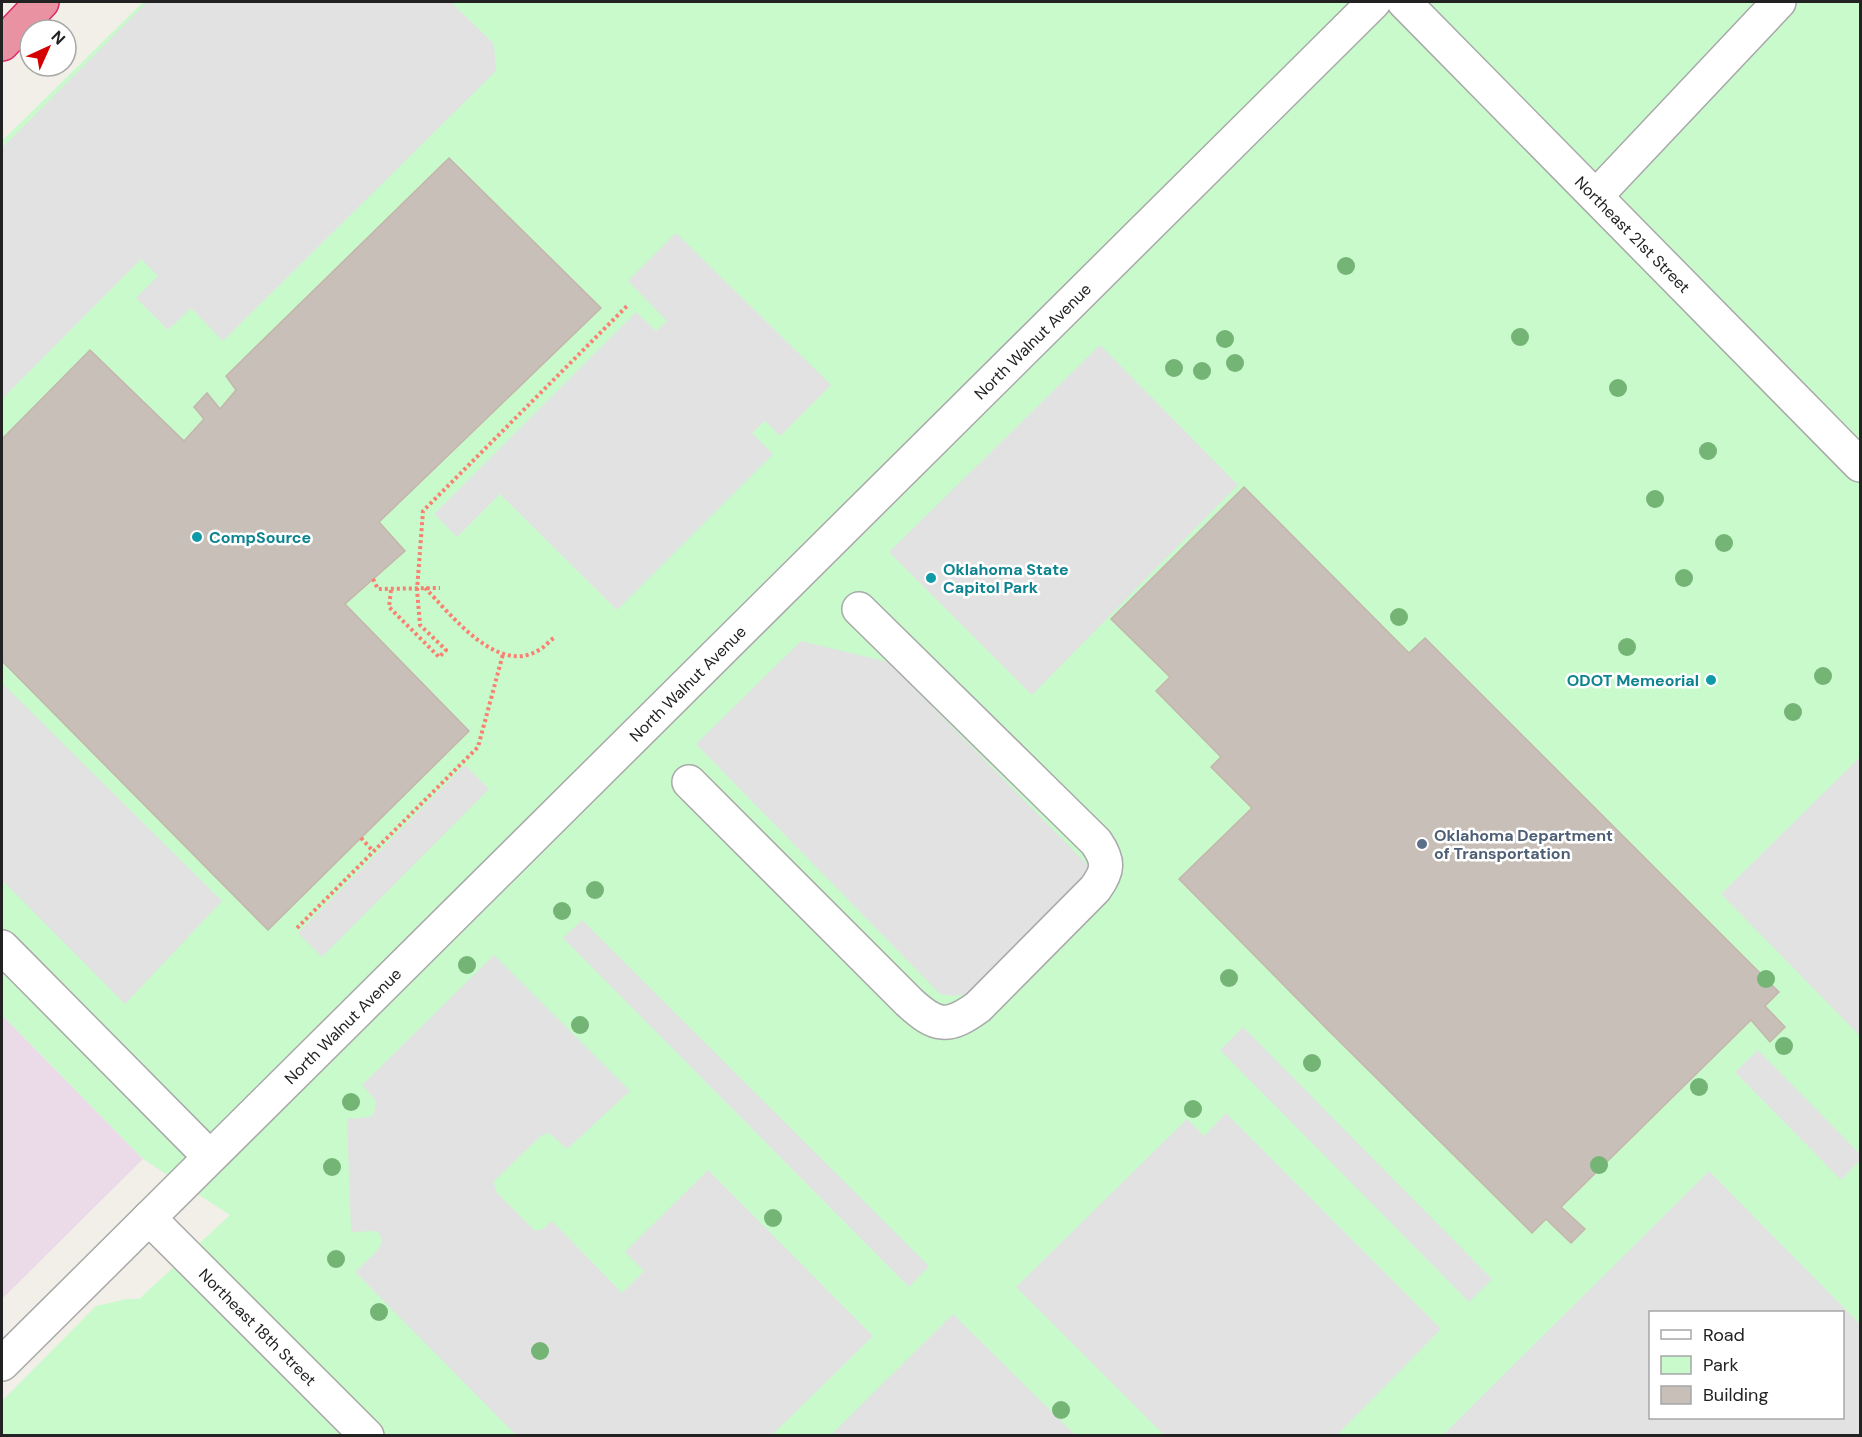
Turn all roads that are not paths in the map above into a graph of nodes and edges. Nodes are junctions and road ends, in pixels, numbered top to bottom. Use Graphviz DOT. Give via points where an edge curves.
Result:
graph roads {
  1 [pos="42,2"];
  2 [pos="1374,2"];
  3 [pos="1404,2"];
  4 [pos="1779,2"];
  5 [pos="2,44"];
  6 [pos="1596,195"];
  7 [pos="1860,465"];
  8 [pos="860,609"];
  9 [pos="689,782"];
  10 [pos="2,946"];
  11 [pos="210,1156"];
  12 [pos="149,1218"];
  13 [pos="2,1364"];
  14 [pos="367,1436"];
  1 -- 5 [label="highway"];
  2 -- 11 [label="street, North Walnut Avenue"];
  3 -- 6 [label="street, Northeast 21st Street"];
  4 -- 6 [label="street"];
  6 -- 7 [label="street, Northeast 21st Street"];
  8 -- 9 [label="street" via="1096,842 1106,865 1104,877 1095,889 978,1007 955,1021 943,1023 924,1015 909,1002"];
  10 -- 11 [label="street"];
  11 -- 12 [label="street, North Walnut Avenue"];
  12 -- 13 [label="street, North Walnut Avenue"];
  12 -- 14 [label="street, Northeast 18th Street"];
}
